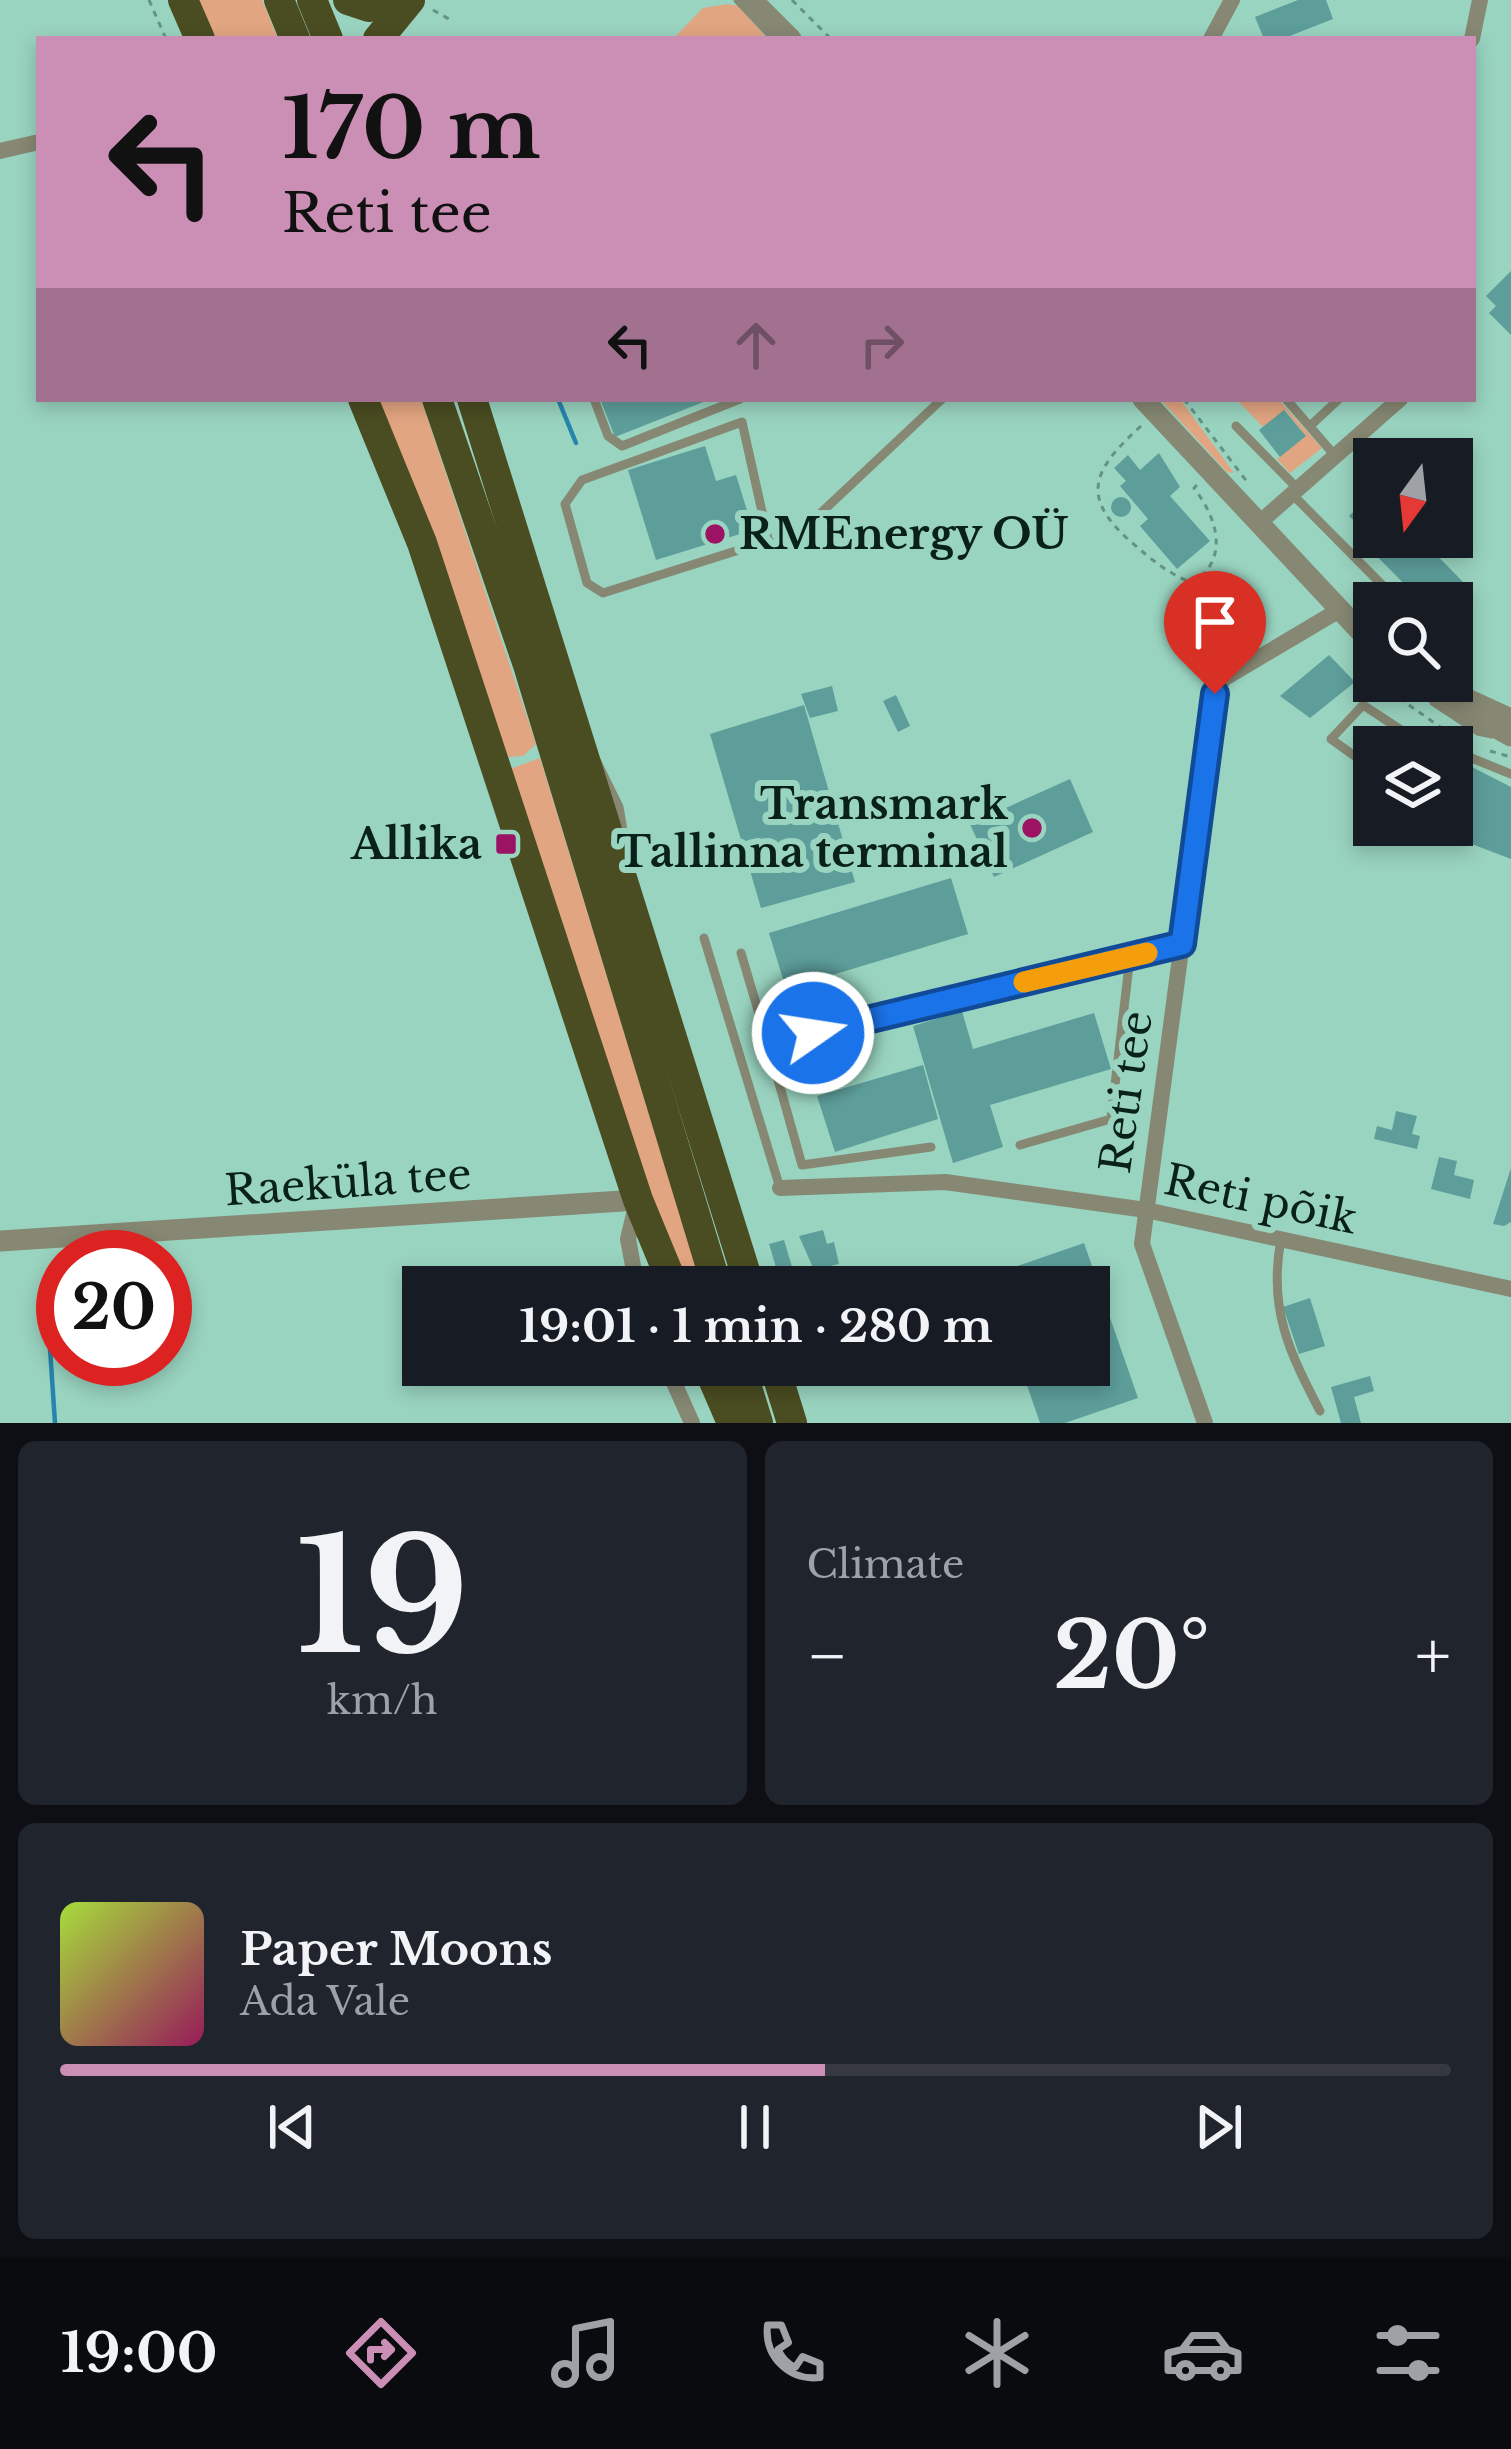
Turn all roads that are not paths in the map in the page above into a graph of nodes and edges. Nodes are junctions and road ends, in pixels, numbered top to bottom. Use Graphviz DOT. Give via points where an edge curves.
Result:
graph roads {
  1 [pos="183,0"];
  2 [pos="279,0"];
  3 [pos="312,0"];
  4 [pos="348,0"];
  5 [pos="738,0"];
  6 [pos="752,0"];
  7 [pos="767,0"];
  8 [pos="1232,0"];
  9 [pos="1480,0"];
  10 [pos="416,3"];
  11 [pos="199,36"];
  12 [pos="294,36"];
  13 [pos="327,36"];
  14 [pos="381,36"];
  15 [pos="772,36"];
  16 [pos="788,36"];
  17 [pos="801,36"];
  18 [pos="1212,36"];
  19 [pos="1473,36"];
  20 [pos="36,143"];
  21 [pos="0,151"];
  22 [pos="364,402"];
  23 [pos="438,402"];
  24 [pos="473,402"];
  25 [pos="595,402"];
  26 [pos="732,402"];
  27 [pos="940,402"];
  28 [pos="1289,402"];
  29 [pos="1336,402"];
  30 [pos="1397,402"];
  31 [pos="1149,406"];
  32 [pos="1236,425"];
  33 [pos="1310,426"];
  34 [pos="1337,458"];
  35 [pos="1296,493"];
  36 [pos="1258,524"];
  37 [pos="769,543"];
  38 [pos="1380,582"];
  39 [pos="1336,612"];
  40 [pos="1353,627"];
  41 [pos="1452,702"];
  42 [pos="1468,702"];
  43 [pos="1511,719"];
  44 [pos="1395,726"];
  45 [pos="1511,736"];
  46 [pos="1353,755"];
  47 [pos="1473,758"];
  48 [pos="1511,774"];
  49 [pos="704,938"];
  50 [pos="1182,944"];
  51 [pos="741,952"];
  52 [pos="1130,957"];
  53 [pos="768,1044"];
  54 [pos="776,1070"];
  55 [pos="746,1078"];
  56 [pos="1020,1145"];
  57 [pos="931,1148"];
  58 [pos="780,1188"];
  59 [pos="638,1200"];
  60 [pos="1146,1210"];
  61 [pos="192,1232"];
  62 [pos="1281,1239"];
  63 [pos="0,1241"];
  64 [pos="36,1241"];
  65 [pos="36,1245"];
  66 [pos="0,1251"];
  67 [pos="633,1266"];
  68 [pos="665,1266"];
  69 [pos="711,1266"];
  70 [pos="745,1266"];
  71 [pos="1511,1289"];
  72 [pos="675,1386"];
  73 [pos="716,1386"];
  74 [pos="747,1386"];
  75 [pos="781,1386"];
  76 [pos="1320,1411"];
  77 [pos="692,1423"];
  78 [pos="732,1423"];
  79 [pos="758,1423"];
  80 [pos="792,1423"];
  81 [pos="1205,1423"];
  1 -- 11 [label="highway"];
  2 -- 12 [label="highway"];
  3 -- 13 [label="highway"];
  4 -- 10 [label="highway" via="369,7"];
  5 -- 15 [label="lane"];
  6 -- 16 [label="street"];
  7 -- 17 [label="lane"];
  8 -- 18 [label="street"];
  9 -- 19 [label="street"];
  10 -- 14 [label="highway"];
  20 -- 21 [label="street"];
  22 -- 59 [label="highway" via="422,543"];
  23 -- 69 [label="highway" via="528,665"];
  24 -- 70 [label="highway"];
  25 -- 26 [label="lane" via="608,436 622,446"];
  27 -- 37 [label="lane" via="798,538"];
  28 -- 33 [label="lane"];
  29 -- 33 [label="lane"];
  30 -- 34 [label="street"];
  31 -- 36 [label="street"];
  32 -- 35 [label="lane"];
  33 -- 34 [label="lane"];
  34 -- 35 [label="street"];
  35 -- 36 [label="street"];
  35 -- 38 [label="lane"];
  36 -- 39 [label="street"];
  37 -- 37 [label="lane" via="603,593 587,583 565,504 597,473 742,422"];
  39 -- 40 [label="street"];
  39 -- 50 [label="street, Reti tee" via="1223,679 1215,694"];
  41 -- 45 [label="street"];
  42 -- 43 [label="street"];
  44 -- 46 [label="lane" via="1363,705 1331,739"];
  47 -- 48 [label="lane"];
  49 -- 55 [label="lane"];
  50 -- 52 [label="lane"];
  50 -- 60 [label="street, Reti tee"];
  51 -- 53 [label="lane"];
  52 -- 53 [label="lane"];
  52 -- 56 [label="lane" via="1111,1119"];
  53 -- 54 [label="lane"];
  54 -- 55 [label="lane"];
  54 -- 57 [label="lane" via="802,1165"];
  55 -- 58 [label="lane"];
  58 -- 60 [label="street, Reti põik" via="945,1182"];
  59 -- 61 [label="street, Raeküla tee"];
  59 -- 67 [label="street" via="628,1239"];
  59 -- 68 [label="highway"];
  60 -- 62 [label="street, Reti põik"];
  60 -- 81 [label="street, Reti tee" via="1142,1244"];
  62 -- 71 [label="street, Reti põik"];
  62 -- 76 [label="lane" via="1275,1309"];
  63 -- 64 [label="street, Raeküla tee"];
  65 -- 66 [label="street, Raeküla tee"];
  72 -- 77 [label="street"];
  73 -- 78 [label="highway"];
  74 -- 79 [label="highway"];
  75 -- 80 [label="highway"];
}
